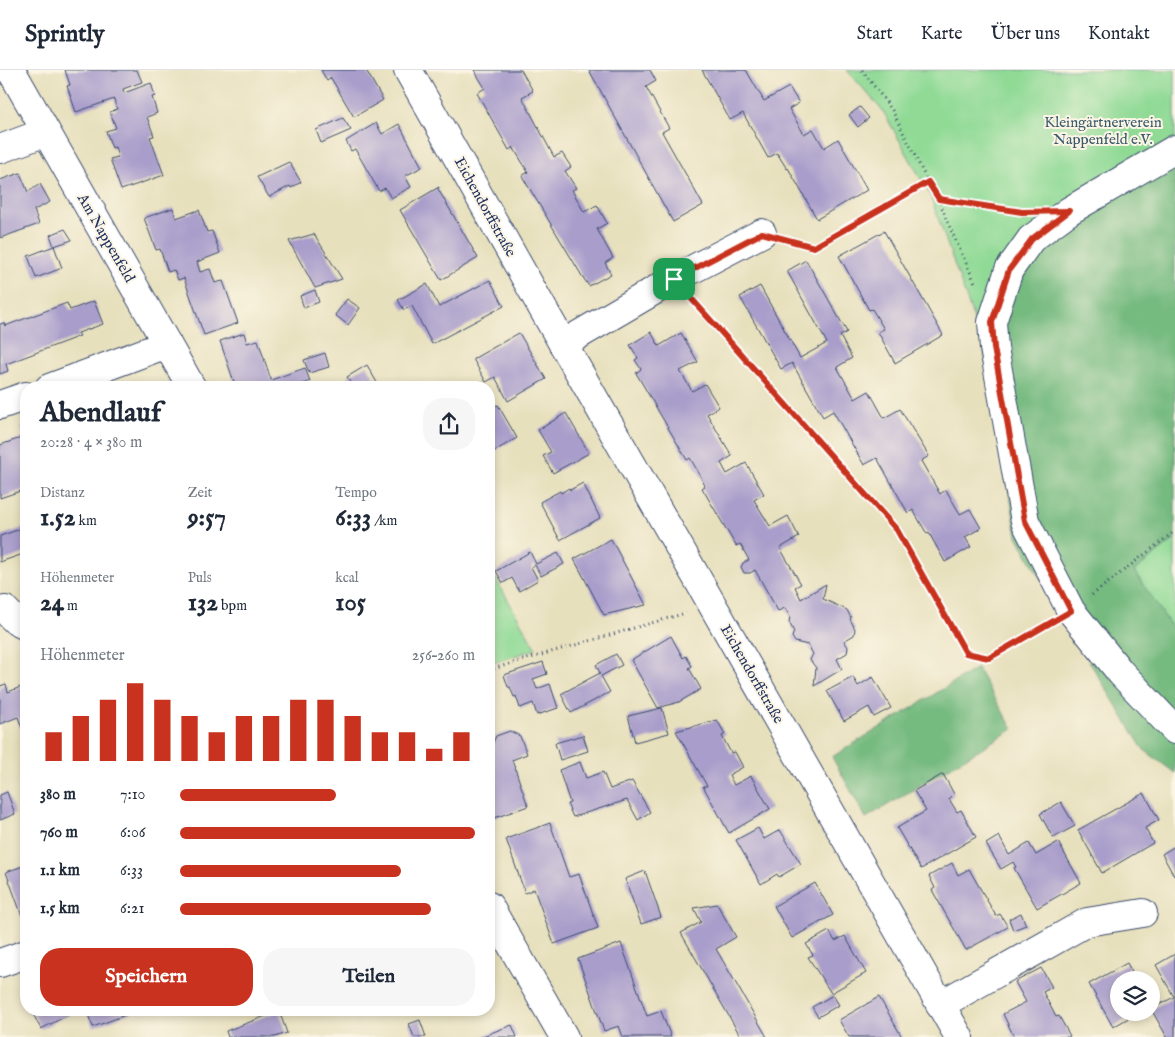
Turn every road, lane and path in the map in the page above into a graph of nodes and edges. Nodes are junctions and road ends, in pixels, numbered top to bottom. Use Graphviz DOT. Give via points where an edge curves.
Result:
graph roads {
  1 [pos="11,70"];
  2 [pos="408,70"];
  3 [pos="862,70"];
  4 [pos="46,132"];
  5 [pos="0,149"];
  6 [pos="1175,149"];
  7 [pos="928,182"];
  8 [pos="939,199"];
  9 [pos="1069,211"];
  10 [pos="762,233"];
  11 [pos="674,279"];
  12 [pos="992,322"];
  13 [pos="167,344"];
  14 [pos="563,344"];
  15 [pos="68,381"];
  16 [pos="188,381"];
  17 [pos="20,398"];
  18 [pos="0,406"];
  19 [pos="1175,531"];
  20 [pos="713,606"];
  21 [pos="1071,611"];
  22 [pos="495,668"];
  23 [pos="1175,730"];
  24 [pos="1143,913"];
  25 [pos="495,916"];
  26 [pos="20,956"];
  27 [pos="0,963"];
  28 [pos="940,1005"];
  29 [pos="564,1037"];
  30 [pos="959,1037"];
  1 -- 4 [label="street, Am Nappenfeld"];
  2 -- 14 [label="street, Eichendorffstraße"];
  3 -- 7 [label="path" via="892,110"];
  4 -- 5 [label="street"];
  4 -- 13 [label="street, Am Nappenfeld"];
  6 -- 9 [label="street"];
  7 -- 8 [label="path"];
  7 -- 10 [label="path" via="814,247"];
  8 -- 9 [label="path" via="1022,212"];
  8 -- 12 [label="path"];
  9 -- 12 [label="street" via="1032,239 1009,270"];
  10 -- 11 [label="street"];
  11 -- 14 [label="street"];
  11 -- 21 [label="path" via="897,530 966,653 989,658"];
  12 -- 21 [label="street" via="1025,521"];
  13 -- 15 [label="street"];
  13 -- 16 [label="street, Am Nappenfeld"];
  14 -- 20 [label="street, Eichendorffstraße"];
  17 -- 18 [label="street"];
  19 -- 21 [label="path"];
  20 -- 22 [label="path"];
  20 -- 28 [label="street, Eichendorffstraße"];
  21 -- 23 [label="street" via="1121,673"];
  24 -- 28 [label="street" via="1087,922"];
  25 -- 29 [label="street"];
  26 -- 27 [label="street"];
  28 -- 30 [label="street, Eichendorffstraße"];
}
